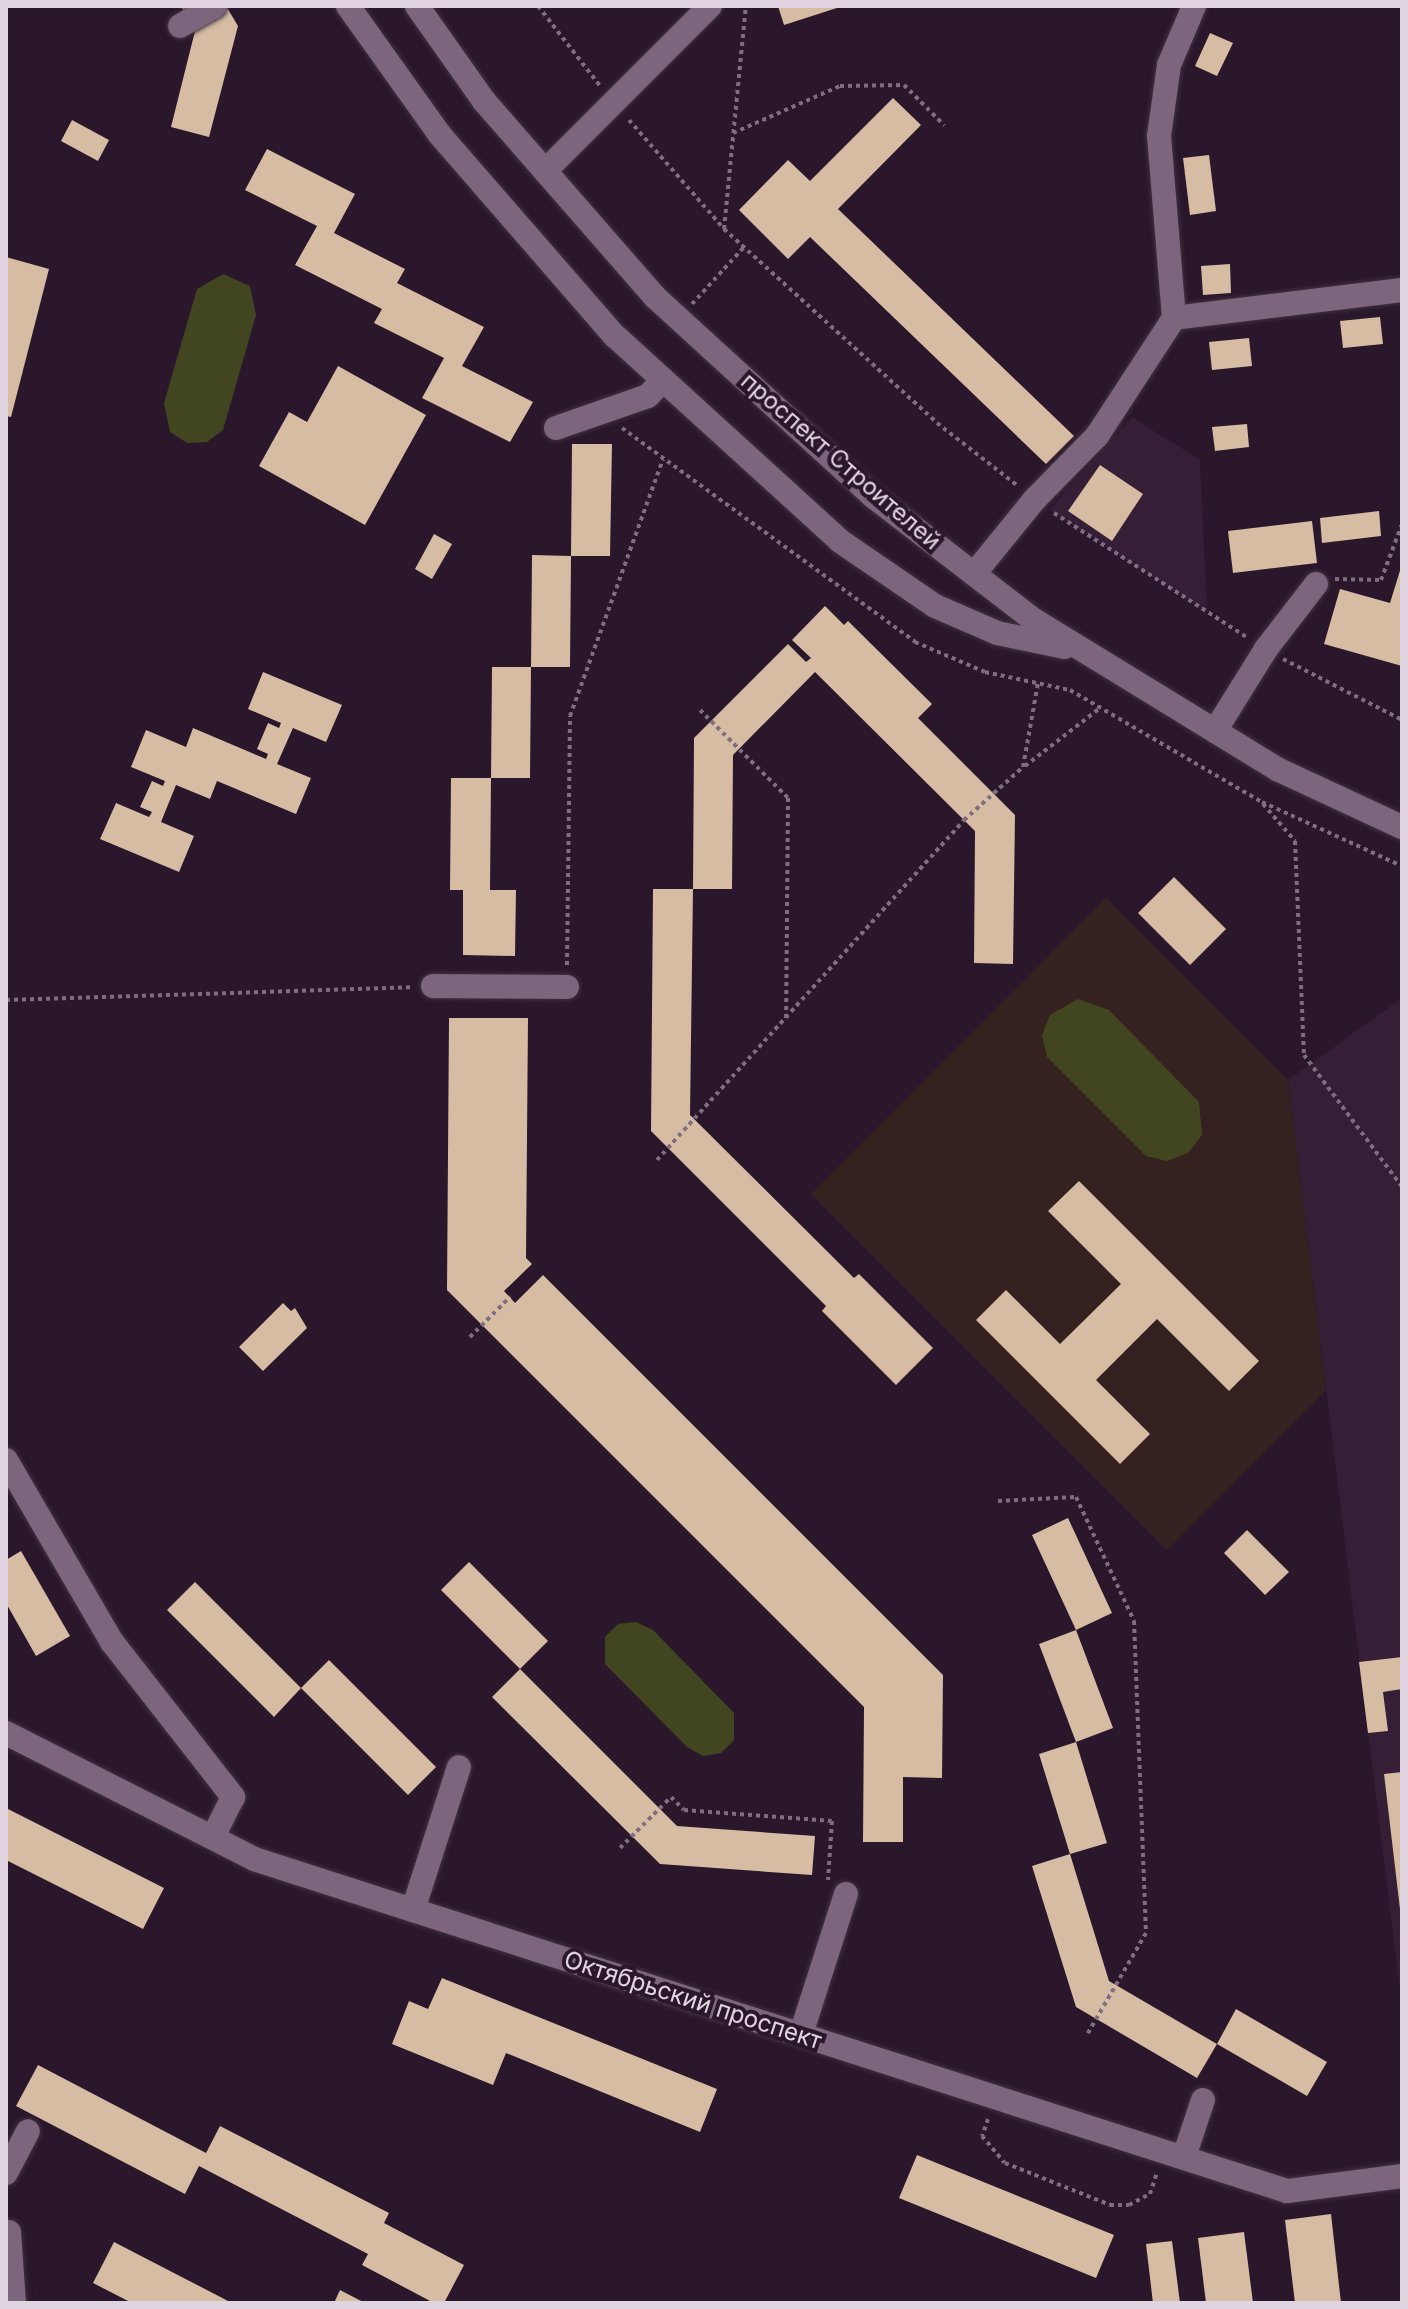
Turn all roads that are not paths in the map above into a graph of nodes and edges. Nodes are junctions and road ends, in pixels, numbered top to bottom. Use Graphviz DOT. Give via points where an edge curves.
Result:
graph roads {
  1 [pos="215,6"];
  2 [pos="348,6"];
  3 [pos="417,6"];
  4 [pos="710,6"];
  5 [pos="1194,6"];
  6 [pos="180,26"];
  7 [pos="545,171"];
  8 [pos="1402,290"];
  9 [pos="1174,318"];
  10 [pos="663,380"];
  11 [pos="556,428"];
  12 [pos="974,574"];
  13 [pos="1316,584"];
  14 [pos="1083,650"];
  15 [pos="1215,731"];
  16 [pos="1402,827"];
  17 [pos="433,986"];
  18 [pos="567,987"];
  19 [pos="6,1460"];
  20 [pos="6,1733"];
  21 [pos="459,1767"];
  22 [pos="213,1837"];
  23 [pos="836,1893"];
  24 [pos="413,1910"];
  25 [pos="801,2034"];
  26 [pos="1203,2100"];
  27 [pos="28,2131"];
  28 [pos="1184,2157"];
  29 [pos="6,2173"];
  30 [pos="1402,2176"];
  31 [pos="9,2232"];
  32 [pos="14,2303"];
  1 -- 6 [label="street"];
  2 -- 10 [label="street" via="440,135 615,336"];
  3 -- 7 [label="street, проспект Строителей" via="484,101"];
  4 -- 7 [label="street"];
  5 -- 9 [label="street" via="1169,65 1159,136"];
  7 -- 12 [label="street, проспект Строителей" via="655,297 874,497"];
  8 -- 9 [label="street"];
  9 -- 12 [label="street" via="1097,436 1035,499"];
  10 -- 11 [label="street" via="648,396"];
  10 -- 14 [label="street" via="840,541 935,606 997,633"];
  12 -- 14 [label="street, проспект Строителей"];
  13 -- 15 [label="street" via="1266,649"];
  14 -- 15 [label="street, проспект Строителей"];
  15 -- 16 [label="street, проспект Строителей" via="1279,770"];
  17 -- 18 [label="street"];
  19 -- 22 [label="street" via="112,1642 233,1797"];
  20 -- 22 [label="street, Октябрьский проспект"];
  21 -- 24 [label="street"];
  22 -- 24 [label="street, Октябрьский проспект" via="344,1900"];
  23 -- 25 [label="street"];
  24 -- 25 [label="street, Октябрьский проспект"];
  25 -- 28 [label="street, Октябрьский проспект"];
  26 -- 28 [label="street"];
  27 -- 29 [label="street"];
  28 -- 30 [label="street, Октябрьский проспект" via="1287,2191"];
  31 -- 32 [label="street"];
}
